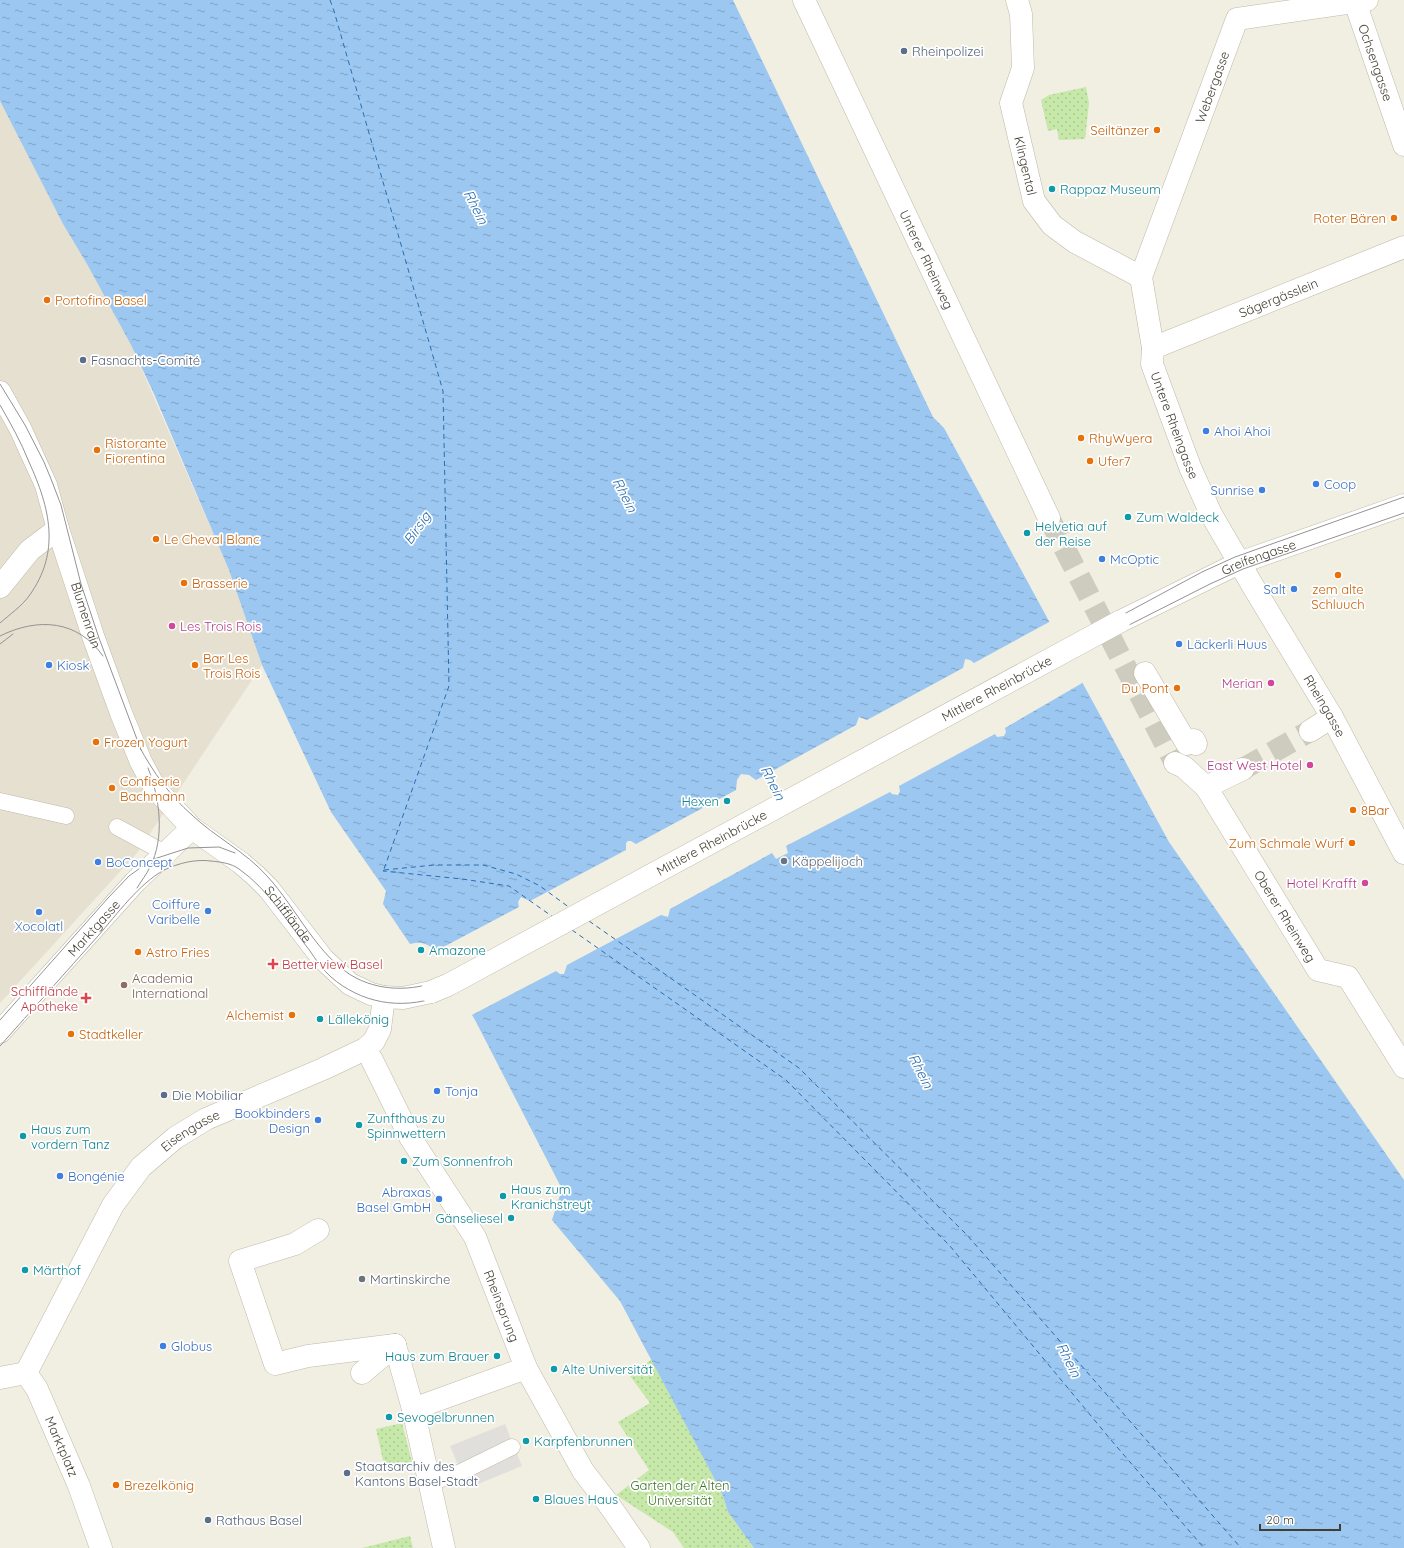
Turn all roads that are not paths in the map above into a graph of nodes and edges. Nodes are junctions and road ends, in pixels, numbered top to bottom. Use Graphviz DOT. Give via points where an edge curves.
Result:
graph roads {
  1 [pos="804,0"];
  2 [pos="1017,0"];
  3 [pos="1361,1"];
  4 [pos="1270,7"];
  5 [pos="1404,145"];
  6 [pos="1404,247"];
  7 [pos="1141,277"];
  8 [pos="1153,348"];
  9 [pos="0,392"];
  10 [pos="1404,505"];
  11 [pos="1049,518"];
  12 [pos="58,529"];
  13 [pos="1239,563"];
  14 [pos="0,587"];
  15 [pos="1119,622"];
  16 [pos="1145,673"];
  17 [pos="1332,717"];
  18 [pos="1310,731"];
  19 [pos="1196,744"];
  20 [pos="1175,762"];
  21 [pos="1243,769"];
  22 [pos="1206,787"];
  23 [pos="0,801"];
  24 [pos="66,816"];
  25 [pos="117,827"];
  26 [pos="192,828"];
  27 [pos="165,853"];
  28 [pos="1404,853"];
  29 [pos="384,997"];
  30 [pos="0,1032"];
  31 [pos="372,1060"];
  32 [pos="1404,1066"];
  33 [pos="318,1230"];
  34 [pos="395,1345"];
  35 [pos="526,1368"];
  36 [pos="26,1373"];
  37 [pos="362,1373"];
  38 [pos="0,1378"];
  39 [pos="413,1409"];
  40 [pos="512,1447"];
  41 [pos="430,1483"];
  42 [pos="101,1548"];
  43 [pos="444,1548"];
  44 [pos="639,1548"];
  1 -- 11 [label="street, Unterer Rheinweg"];
  2 -- 7 [label="street, Klingental" via="1021,14 1023,68 1011,103 1034,201 1052,225 1075,242"];
  3 -- 4 [label="street, Webergasse"];
  3 -- 5 [label="street, Ochsengasse"];
  4 -- 7 [label="street, Webergasse" via="1237,19"];
  6 -- 8 [label="street, Sägergässlein"];
  7 -- 8 [label="street, Untere Rheingasse"];
  8 -- 13 [label="street, Untere Rheingasse" via="1152,364 1190,467 1211,514"];
  9 -- 12 [label="street, Blumenrain" via="46,485"];
  10 -- 13 [label="street, Greifengasse"];
  12 -- 14 [label="street" via="30,550"];
  12 -- 26 [label="street, Blumenrain" via="93,636 141,762 155,788"];
  13 -- 15 [label="street, Greifengasse"];
  13 -- 17 [label="street, Rheingasse"];
  15 -- 29 [label="street, Mittlere Rheinbrücke, bridge" via="448,985 431,992 403,998"];
  16 -- 19 [label="street" via="1187,744 1194,740"];
  17 -- 18 [label="street"];
  17 -- 28 [label="street, Rheingasse"];
  20 -- 22 [label="street"];
  21 -- 22 [label="street"];
  22 -- 32 [label="street, Oberer Rheinweg" via="1318,970 1348,977"];
  23 -- 24 [label="lane"];
  25 -- 27 [label="lane"];
  26 -- 27 [label="street, Marktgasse"];
  26 -- 29 [label="street, Schifflände" via="256,876 323,959 342,978 371,994"];
  27 -- 30 [label="street, Marktgasse" via="135,882"];
  29 -- 36 [label="street, Eisengasse" via="380,1029 374,1041 364,1049 206,1119 175,1138 141,1167 114,1205"];
  31 -- 35 [label="street, Rheinsprung" via="410,1137 475,1237"];
  33 -- 34 [label="street" via="295,1244 240,1261 275,1364 308,1356"];
  34 -- 37 [label="street"];
  34 -- 39 [label="street"];
  35 -- 39 [label="street"];
  35 -- 44 [label="street, Rheinsprung" via="583,1471"];
  36 -- 38 [label="street"];
  36 -- 42 [label="street, Marktplatz" via="38,1389 79,1486"];
  39 -- 41 [label="street"];
  40 -- 41 [label="lane" via="461,1472"];
  41 -- 43 [label="street"];
}
